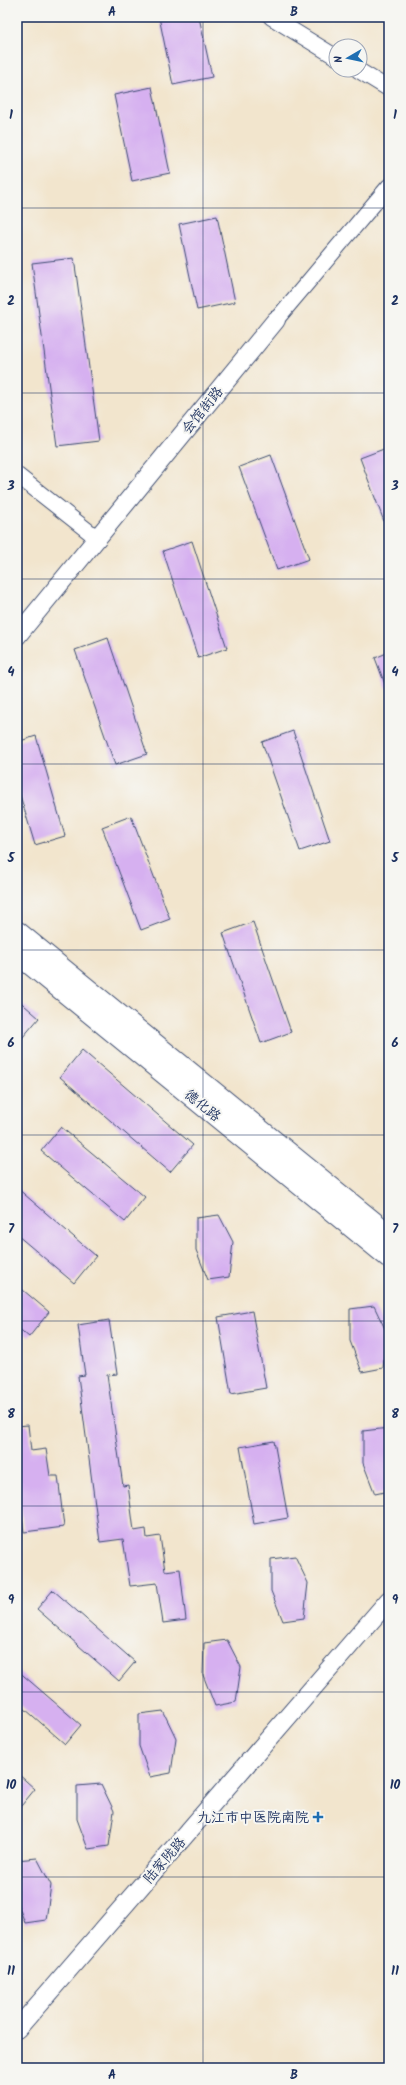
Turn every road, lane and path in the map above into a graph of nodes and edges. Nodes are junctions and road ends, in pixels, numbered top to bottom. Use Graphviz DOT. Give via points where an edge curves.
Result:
graph roads {
  1 [pos="271,17"];
  2 [pos="328,52"];
  3 [pos="368,76"];
  4 [pos="389,89"];
  5 [pos="389,186"];
  6 [pos="276,320"];
  7 [pos="17,475"];
  8 [pos="97,538"];
  9 [pos="17,636"];
  10 [pos="17,932"];
  11 [pos="17,953"];
  12 [pos="389,1236"];
  13 [pos="389,1257"];
  14 [pos="389,1600"];
  15 [pos="17,2029"];
  1 -- 2 [label="street"];
  3 -- 4 [label="street"];
  5 -- 6 [label="street, 会馆街路"];
  6 -- 8 [label="street, 会馆街路"];
  7 -- 8 [label="street"];
  8 -- 9 [label="street, 会馆街路"];
  10 -- 12 [label="main road, 德化路"];
  11 -- 13 [label="main road, 德化路"];
  14 -- 15 [label="street, 陆家陇路"];
}
